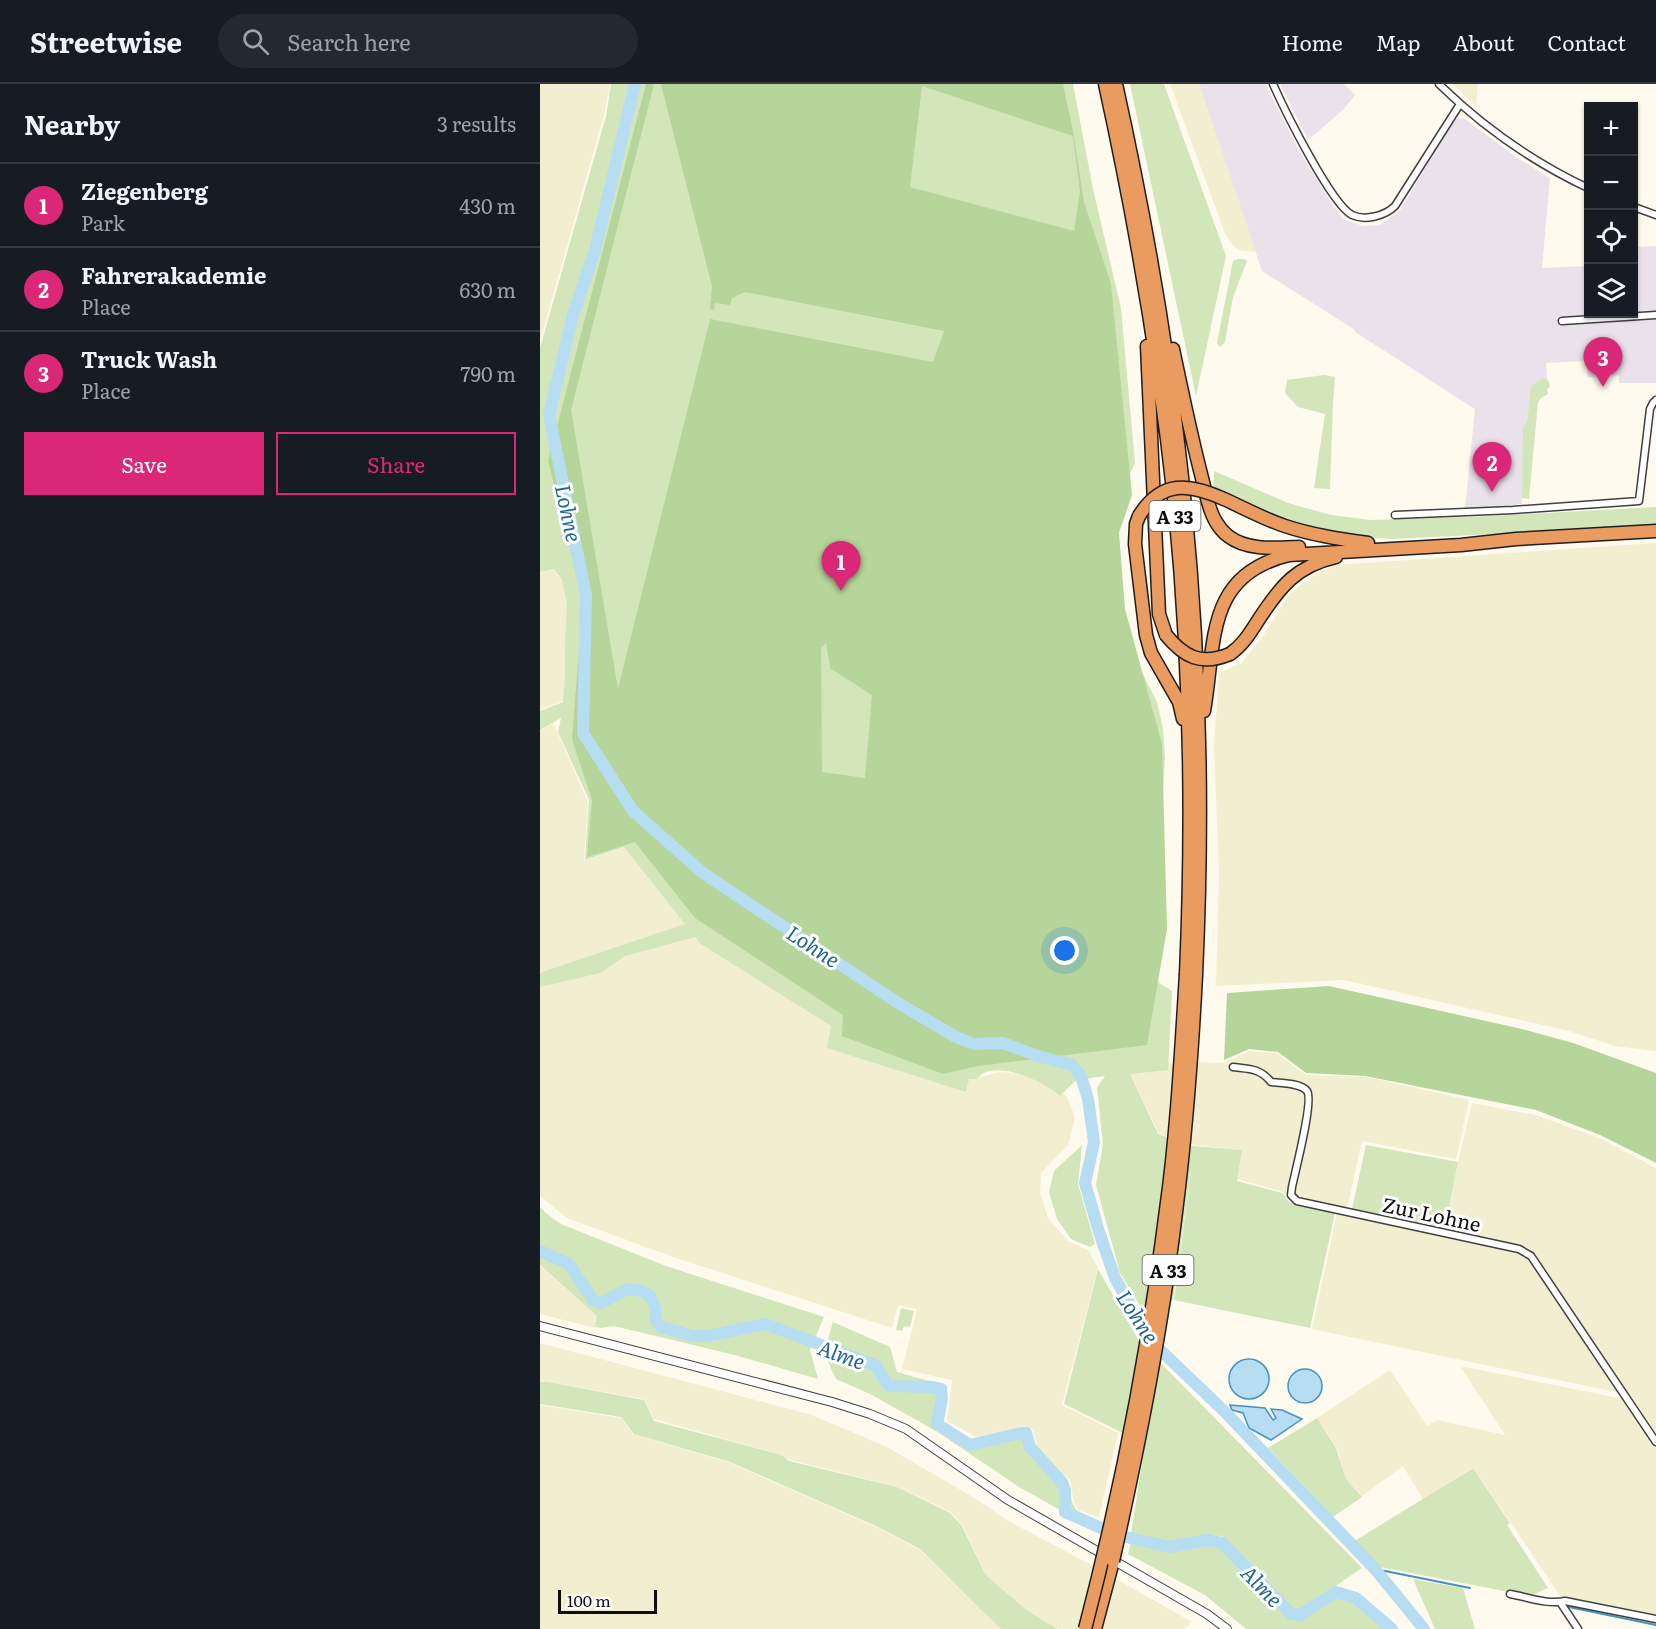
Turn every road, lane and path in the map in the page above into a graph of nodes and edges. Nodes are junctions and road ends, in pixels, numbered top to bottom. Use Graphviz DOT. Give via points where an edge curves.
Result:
graph roads {
  1 [pos="1105,84"];
  2 [pos="1116,84"];
  3 [pos="1273,84"];
  4 [pos="1439,84"];
  5 [pos="1460,104"];
  6 [pos="1584,186"];
  7 [pos="1638,208"];
  8 [pos="1656,215"];
  9 [pos="1145,289"];
  10 [pos="1160,314"];
  11 [pos="1656,315"];
  12 [pos="1562,321"];
  13 [pos="1656,400"];
  14 [pos="1395,515"];
  15 [pos="1656,531"];
  16 [pos="1373,546"];
  17 [pos="1199,738"];
  18 [pos="1189,746"];
  19 [pos="1191,975"];
  20 [pos="1233,1067"];
  21 [pos="540,1326"];
  22 [pos="1656,1442"];
  23 [pos="1510,1594"];
  24 [pos="1560,1602"];
  25 [pos="1656,1619"];
  26 [pos="1085,1629"];
  27 [pos="1095,1629"];
  28 [pos="1227,1629"];
  29 [pos="1578,1629"];
  1 -- 9 [label="highway, A 33"];
  2 -- 10 [label="highway, A 33"];
  3 -- 5 [label="street" via="1336,200 1352,214 1366,217 1388,212 1395,206"];
  4 -- 5 [label="street"];
  5 -- 6 [label="street" via="1523,152"];
  7 -- 8 [label="street"];
  9 -- 16 [label="highway, bridge" via="1142,302 1160,614 1166,634 1177,648 1200,659 1230,654 1246,640 1275,593 1299,572 1329,558"];
  9 -- 18 [label="highway, A 33" via="1174,500"];
  10 -- 16 [label="highway" via="1170,336 1210,508 1222,531 1238,542 1268,548"];
  10 -- 17 [label="highway, A 33" via="1185,501"];
  11 -- 12 [label="street"];
  13 -- 14 [label="street" via="1650,409 1639,501"];
  15 -- 16 [label="highway" via="1461,538"];
  16 -- 17 [label="highway" via="1273,559 1240,581 1219,614"];
  16 -- 18 [label="highway, bridge" via="1285,526 1193,488 1168,489 1151,500 1139,516 1135,535 1146,635 1151,653 1179,702"];
  17 -- 19 [label="highway, A 33" via="1200,875"];
  18 -- 19 [label="highway, A 33"];
  19 -- 26 [label="highway, A 33, bridge" via="1167,1209 1146,1348 1118,1497"];
  19 -- 27 [label="highway, A 33, bridge" via="1185,1126 1166,1286 1130,1487"];
  20 -- 22 [label="street, Zur Lohne" via="1256,1070 1271,1082 1300,1086 1309,1095 1291,1196 1297,1201 1519,1249 1531,1256"];
  21 -- 28 [label="street" via="832,1402 906,1429 1008,1500"];
  23 -- 24 [label="street"];
  24 -- 25 [label="street"];
  24 -- 29 [label="street"];
}
